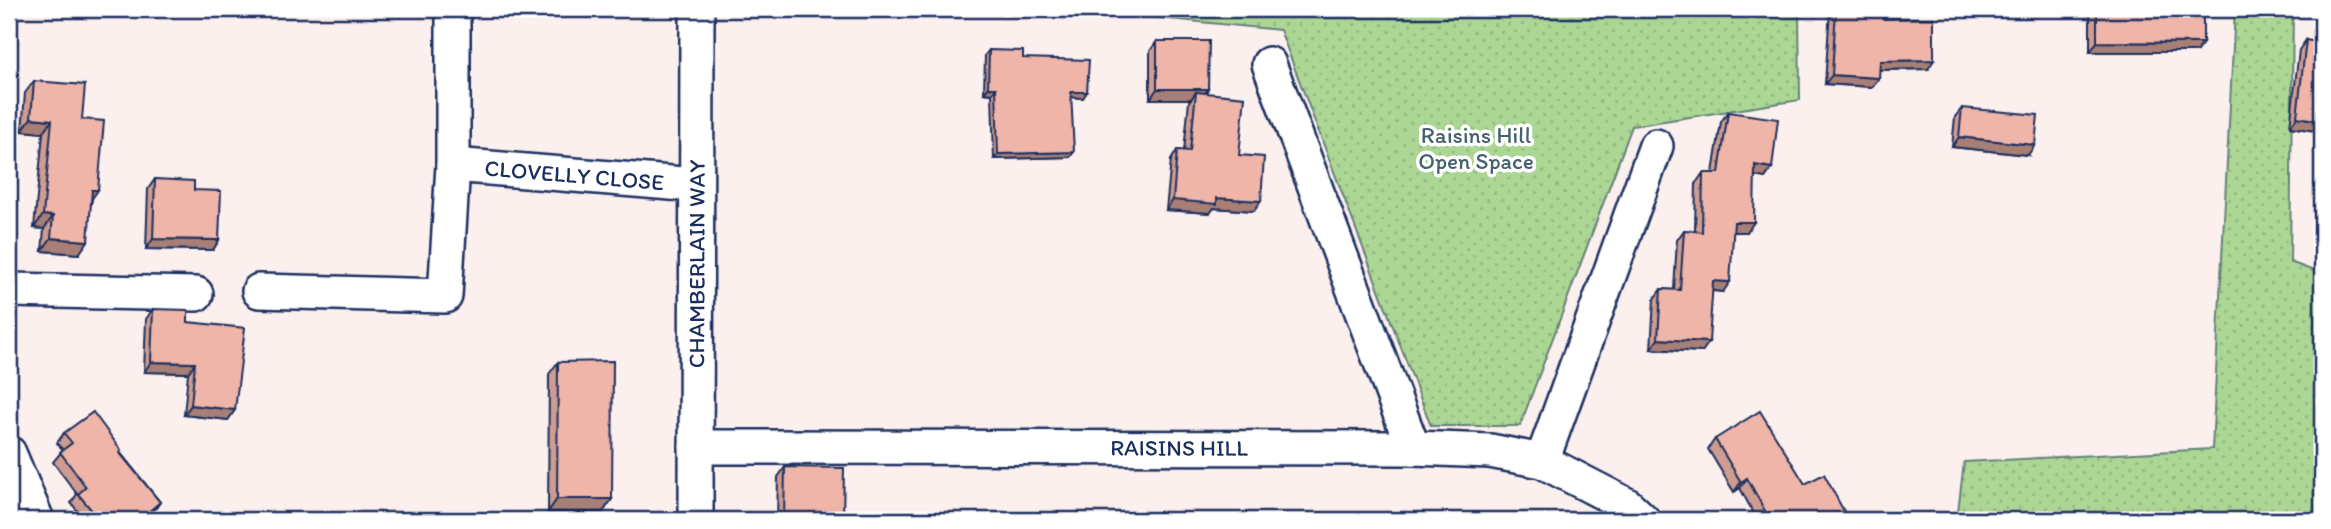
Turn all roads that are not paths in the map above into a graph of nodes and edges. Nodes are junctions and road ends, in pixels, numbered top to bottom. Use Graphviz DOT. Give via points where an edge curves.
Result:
graph roads {
  1 [pos="453,9"];
  2 [pos="697,9"];
  3 [pos="1269,64"];
  4 [pos="1656,146"];
  5 [pos="453,165"];
  6 [pos="695,185"];
  7 [pos="9,290"];
  8 [pos="259,291"];
  9 [pos="196,294"];
  10 [pos="696,447"];
  11 [pos="1413,448"];
  12 [pos="9,453"];
  13 [pos="1542,461"];
  14 [pos="37,520"];
  15 [pos="696,520"];
  16 [pos="1643,520"];
  1 -- 5 [label="street, CLOVELLY CLOSE"];
  2 -- 6 [label="street, CHAMBERLAIN WAY"];
  3 -- 11 [label="street"];
  4 -- 13 [label="street"];
  5 -- 6 [label="street, CLOVELLY CLOSE"];
  5 -- 8 [label="street, CLOVELLY CLOSE" via="445,296"];
  6 -- 10 [label="street, CHAMBERLAIN WAY"];
  7 -- 9 [label="street"];
  10 -- 11 [label="street, RAISINS HILL"];
  10 -- 15 [label="street, CHAMBERLAIN WAY"];
  11 -- 13 [label="street, RAISINS HILL" via="1490,451"];
  12 -- 14 [label="street"];
  13 -- 16 [label="street, RAISINS HILL" via="1627,505"];
}
